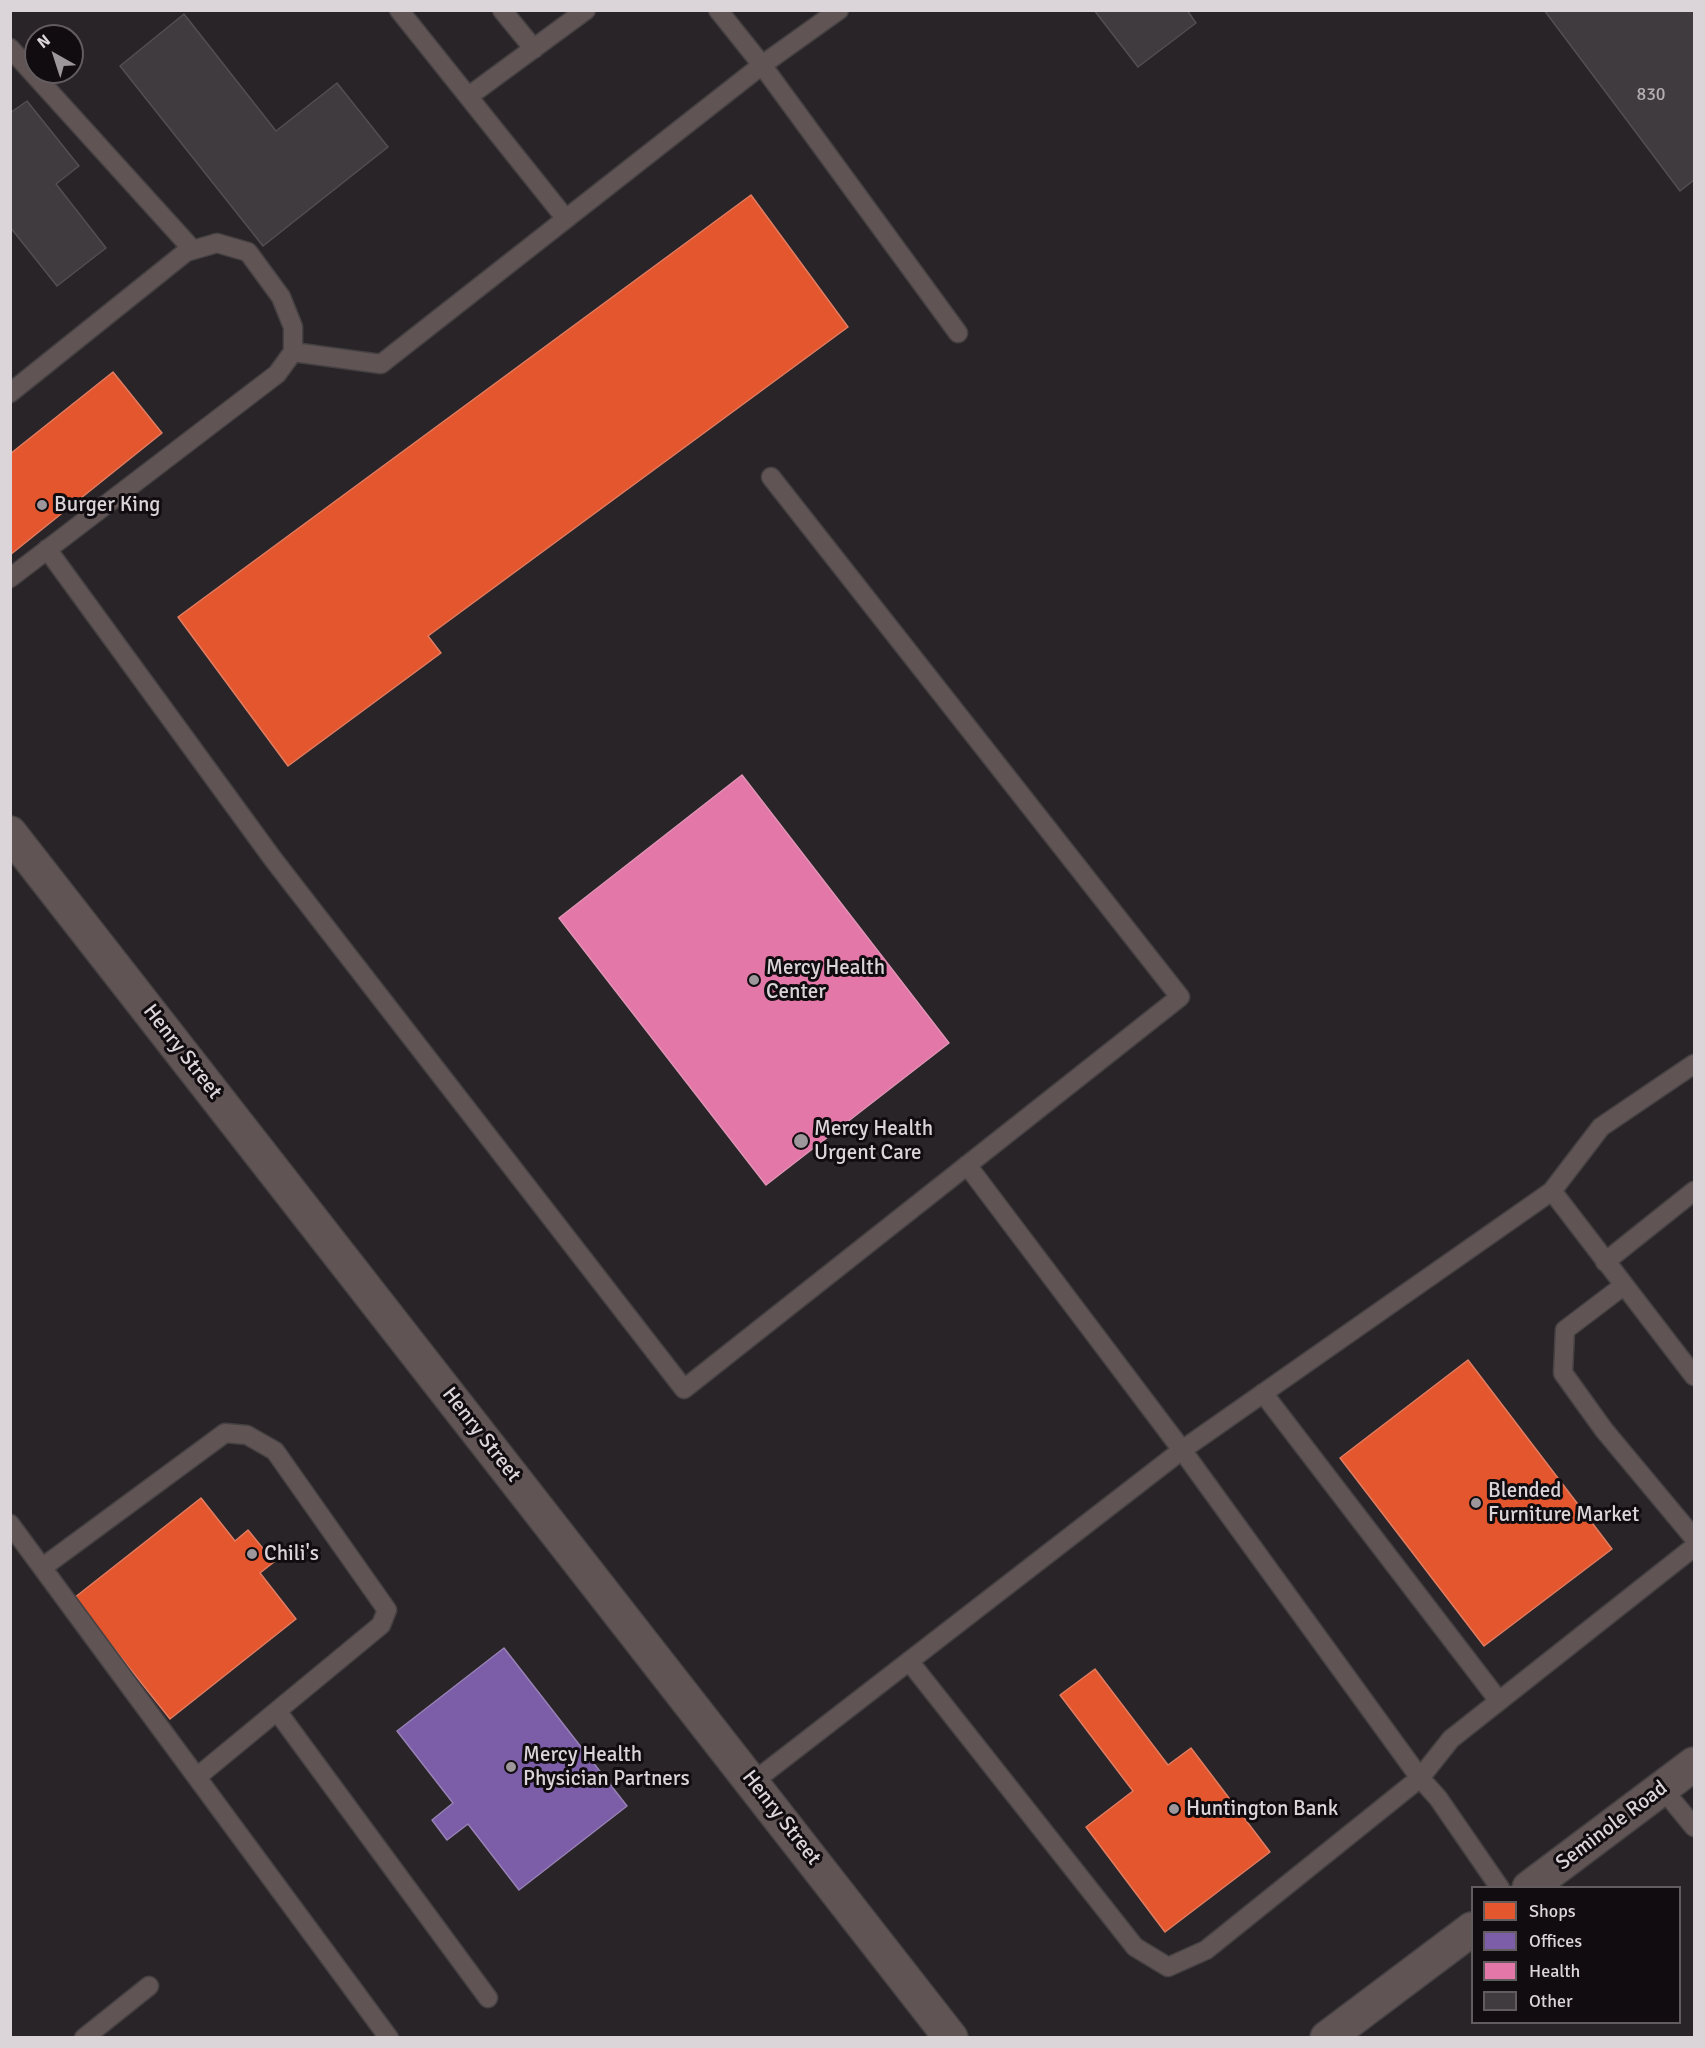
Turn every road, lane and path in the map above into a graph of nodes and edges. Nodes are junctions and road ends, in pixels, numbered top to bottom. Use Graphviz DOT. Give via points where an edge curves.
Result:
graph roads {
  1 [pos="399,10"];
  2 [pos="502,10"];
  3 [pos="586,10"];
  4 [pos="718,10"];
  5 [pos="839,10"];
  6 [pos="10,48"];
  7 [pos="534,50"];
  8 [pos="762,65"];
  9 [pos="469,96"];
  10 [pos="566,219"];
  11 [pos="193,250"];
  12 [pos="958,333"];
  13 [pos="293,352"];
  14 [pos="10,393"];
  15 [pos="771,477"];
  16 [pos="48,549"];
  17 [pos="10,578"];
  18 [pos="10,833"];
  19 [pos="1695,1064"];
  20 [pos="967,1165"];
  21 [pos="1552,1191"];
  22 [pos="1695,1191"];
  23 [pos="1605,1262"];
  24 [pos="1623,1286"];
  25 [pos="1695,1376"];
  26 [pos="1263,1393"];
  27 [pos="1182,1450"];
  28 [pos="10,1524"];
  29 [pos="1695,1538"];
  30 [pos="1695,1547"];
  31 [pos="43,1567"];
  32 [pos="909,1661"];
  33 [pos="1499,1701"];
  34 [pos="277,1711"];
  35 [pos="1695,1764"];
  36 [pos="197,1777"];
  37 [pos="1420,1778"];
  38 [pos="753,1782"];
  39 [pos="1662,1788"];
  40 [pos="1695,1827"];
  41 [pos="1499,1886"];
  42 [pos="1530,1886"];
  43 [pos="1471,1931"];
  44 [pos="149,1986"];
  45 [pos="488,1998"];
  46 [pos="84,2037"];
  47 [pos="389,2037"];
  48 [pos="951,2037"];
  49 [pos="1330,2037"];
  1 -- 9 [label="lane"];
  2 -- 7 [label="lane"];
  3 -- 7 [label="lane"];
  4 -- 8 [label="lane"];
  5 -- 8 [label="lane"];
  6 -- 11 [label="lane"];
  7 -- 9 [label="lane"];
  8 -- 10 [label="lane"];
  8 -- 12 [label="lane"];
  9 -- 10 [label="lane"];
  10 -- 13 [label="lane" via="381,364"];
  11 -- 13 [label="lane" via="217,243 248,252 281,297 293,327"];
  11 -- 14 [label="lane"];
  13 -- 16 [label="lane" via="277,374"];
  15 -- 20 [label="lane" via="1180,997"];
  16 -- 17 [label="lane"];
  16 -- 20 [label="lane" via="273,859 684,1389"];
  18 -- 38 [label="street, Henry Street"];
  19 -- 21 [label="lane" via="1601,1127"];
  20 -- 27 [label="lane"];
  21 -- 23 [label="lane"];
  21 -- 26 [label="lane"];
  22 -- 23 [label="lane"];
  23 -- 24 [label="lane"];
  24 -- 25 [label="lane"];
  24 -- 29 [label="lane" via="1565,1330 1563,1373 1604,1430"];
  26 -- 27 [label="lane"];
  26 -- 33 [label="lane"];
  27 -- 32 [label="lane"];
  27 -- 37 [label="lane"];
  28 -- 31 [label="lane"];
  30 -- 33 [label="lane"];
  31 -- 34 [label="lane" via="225,1433 247,1435 275,1451 387,1610 381,1625"];
  31 -- 36 [label="lane"];
  32 -- 37 [label="lane" via="1135,1947 1168,1967 1206,1950"];
  32 -- 38 [label="lane"];
  33 -- 37 [label="lane" via="1451,1739"];
  34 -- 36 [label="lane"];
  34 -- 45 [label="lane"];
  35 -- 39 [label="street, Seminole Road"];
  36 -- 47 [label="lane"];
  37 -- 41 [label="lane"];
  38 -- 48 [label="street, Henry Street"];
  39 -- 40 [label="lane"];
  39 -- 42 [label="street, Seminole Road"];
  43 -- 49 [label="street"];
  44 -- 46 [label="lane"];
}
